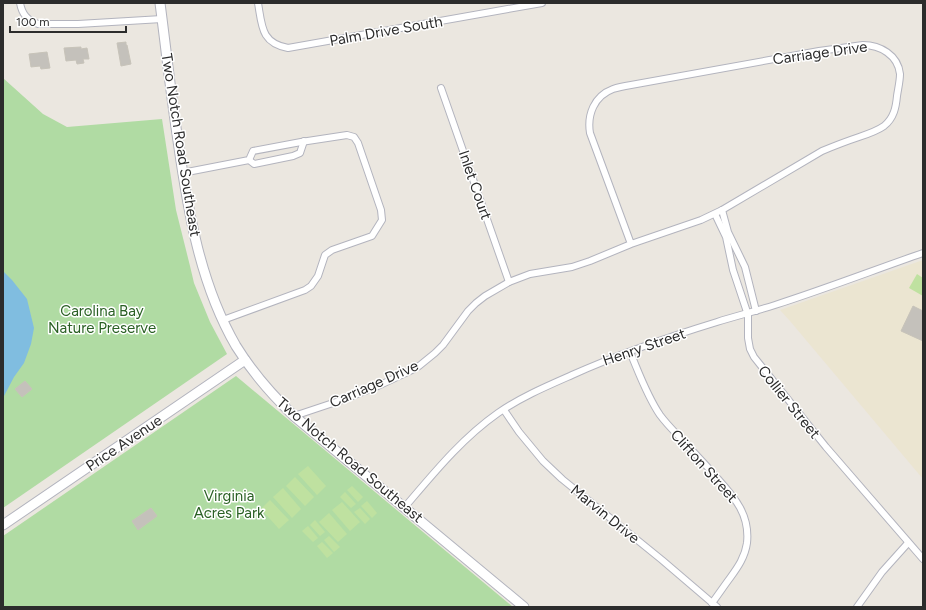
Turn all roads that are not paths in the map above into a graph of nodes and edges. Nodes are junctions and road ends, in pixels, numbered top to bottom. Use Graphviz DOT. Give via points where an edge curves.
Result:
graph roads {
  1 [pos="20,3"];
  2 [pos="160,3"];
  3 [pos="258,3"];
  4 [pos="542,3"];
  5 [pos="162,19"];
  6 [pos="441,88"];
  7 [pos="304,141"];
  8 [pos="249,160"];
  9 [pos="182,173"];
  10 [pos="722,210"];
  11 [pos="715,214"];
  12 [pos="631,244"];
  13 [pos="923,252"];
  14 [pos="509,282"];
  15 [pos="756,310"];
  16 [pos="747,313"];
  17 [pos="223,320"];
  18 [pos="630,352"];
  19 [pos="245,360"];
  20 [pos="504,410"];
  21 [pos="294,416"];
  22 [pos="404,508"];
  23 [pos="3,525"];
  24 [pos="908,543"];
  25 [pos="923,559"];
  26 [pos="714,605"];
  27 [pos="524,607"];
  28 [pos="857,607"];
  1 -- 5 [label="street" via="26,17 38,24"];
  2 -- 5 [label="street, Two Notch Road Southeast"];
  3 -- 4 [label="street, Palm Drive South" via="265,35 273,42 288,48"];
  5 -- 9 [label="street, Two Notch Road Southeast"];
  6 -- 14 [label="street, Inlet Court"];
  7 -- 8 [label="street" via="254,151"];
  7 -- 8 [label="street" via="300,153 293,156 254,164"];
  7 -- 17 [label="street" via="347,135 354,137 381,210 382,220 372,236 332,250 325,255 312,286"];
  8 -- 9 [label="street"];
  9 -- 17 [label="street, Two Notch Road Southeast" via="201,263"];
  10 -- 11 [label="street, Carriage Drive"];
  10 -- 12 [label="street, Carriage Drive" via="822,151 885,126 896,109 900,75 897,64 890,55 880,48 869,45 819,51 631,85 613,89 602,95 590,114 590,133"];
  10 -- 15 [label="street" via="728,232 745,267"];
  11 -- 12 [label="street, Carriage Drive"];
  11 -- 16 [label="street, Collier Street" via="726,237"];
  12 -- 14 [label="street, Carriage Drive" via="572,267 530,274"];
  13 -- 15 [label="street, Henry Street"];
  14 -- 21 [label="street, Carriage Drive" via="476,303 443,345 419,366 378,386"];
  15 -- 16 [label="street, Henry Street"];
  16 -- 18 [label="street, Henry Street"];
  16 -- 24 [label="street, Collier Street" via="749,345 754,358"];
  17 -- 19 [label="street, Two Notch Road Southeast"];
  18 -- 20 [label="street, Henry Street" via="595,364 545,387"];
  18 -- 26 [label="street, Clifton Street" via="661,416 731,493 744,516 748,532 743,558"];
  19 -- 21 [label="street, Two Notch Road Southeast"];
  19 -- 23 [label="street, Price Avenue"];
  20 -- 22 [label="street, Henry Street" via="461,444"];
  20 -- 26 [label="street, Marvin Drive" via="543,461 562,479"];
  21 -- 22 [label="street, Two Notch Road Southeast"];
  22 -- 27 [label="street, Two Notch Road Southeast"];
  24 -- 25 [label="street, Collier Street"];
  24 -- 28 [label="street" via="882,572"];
}
